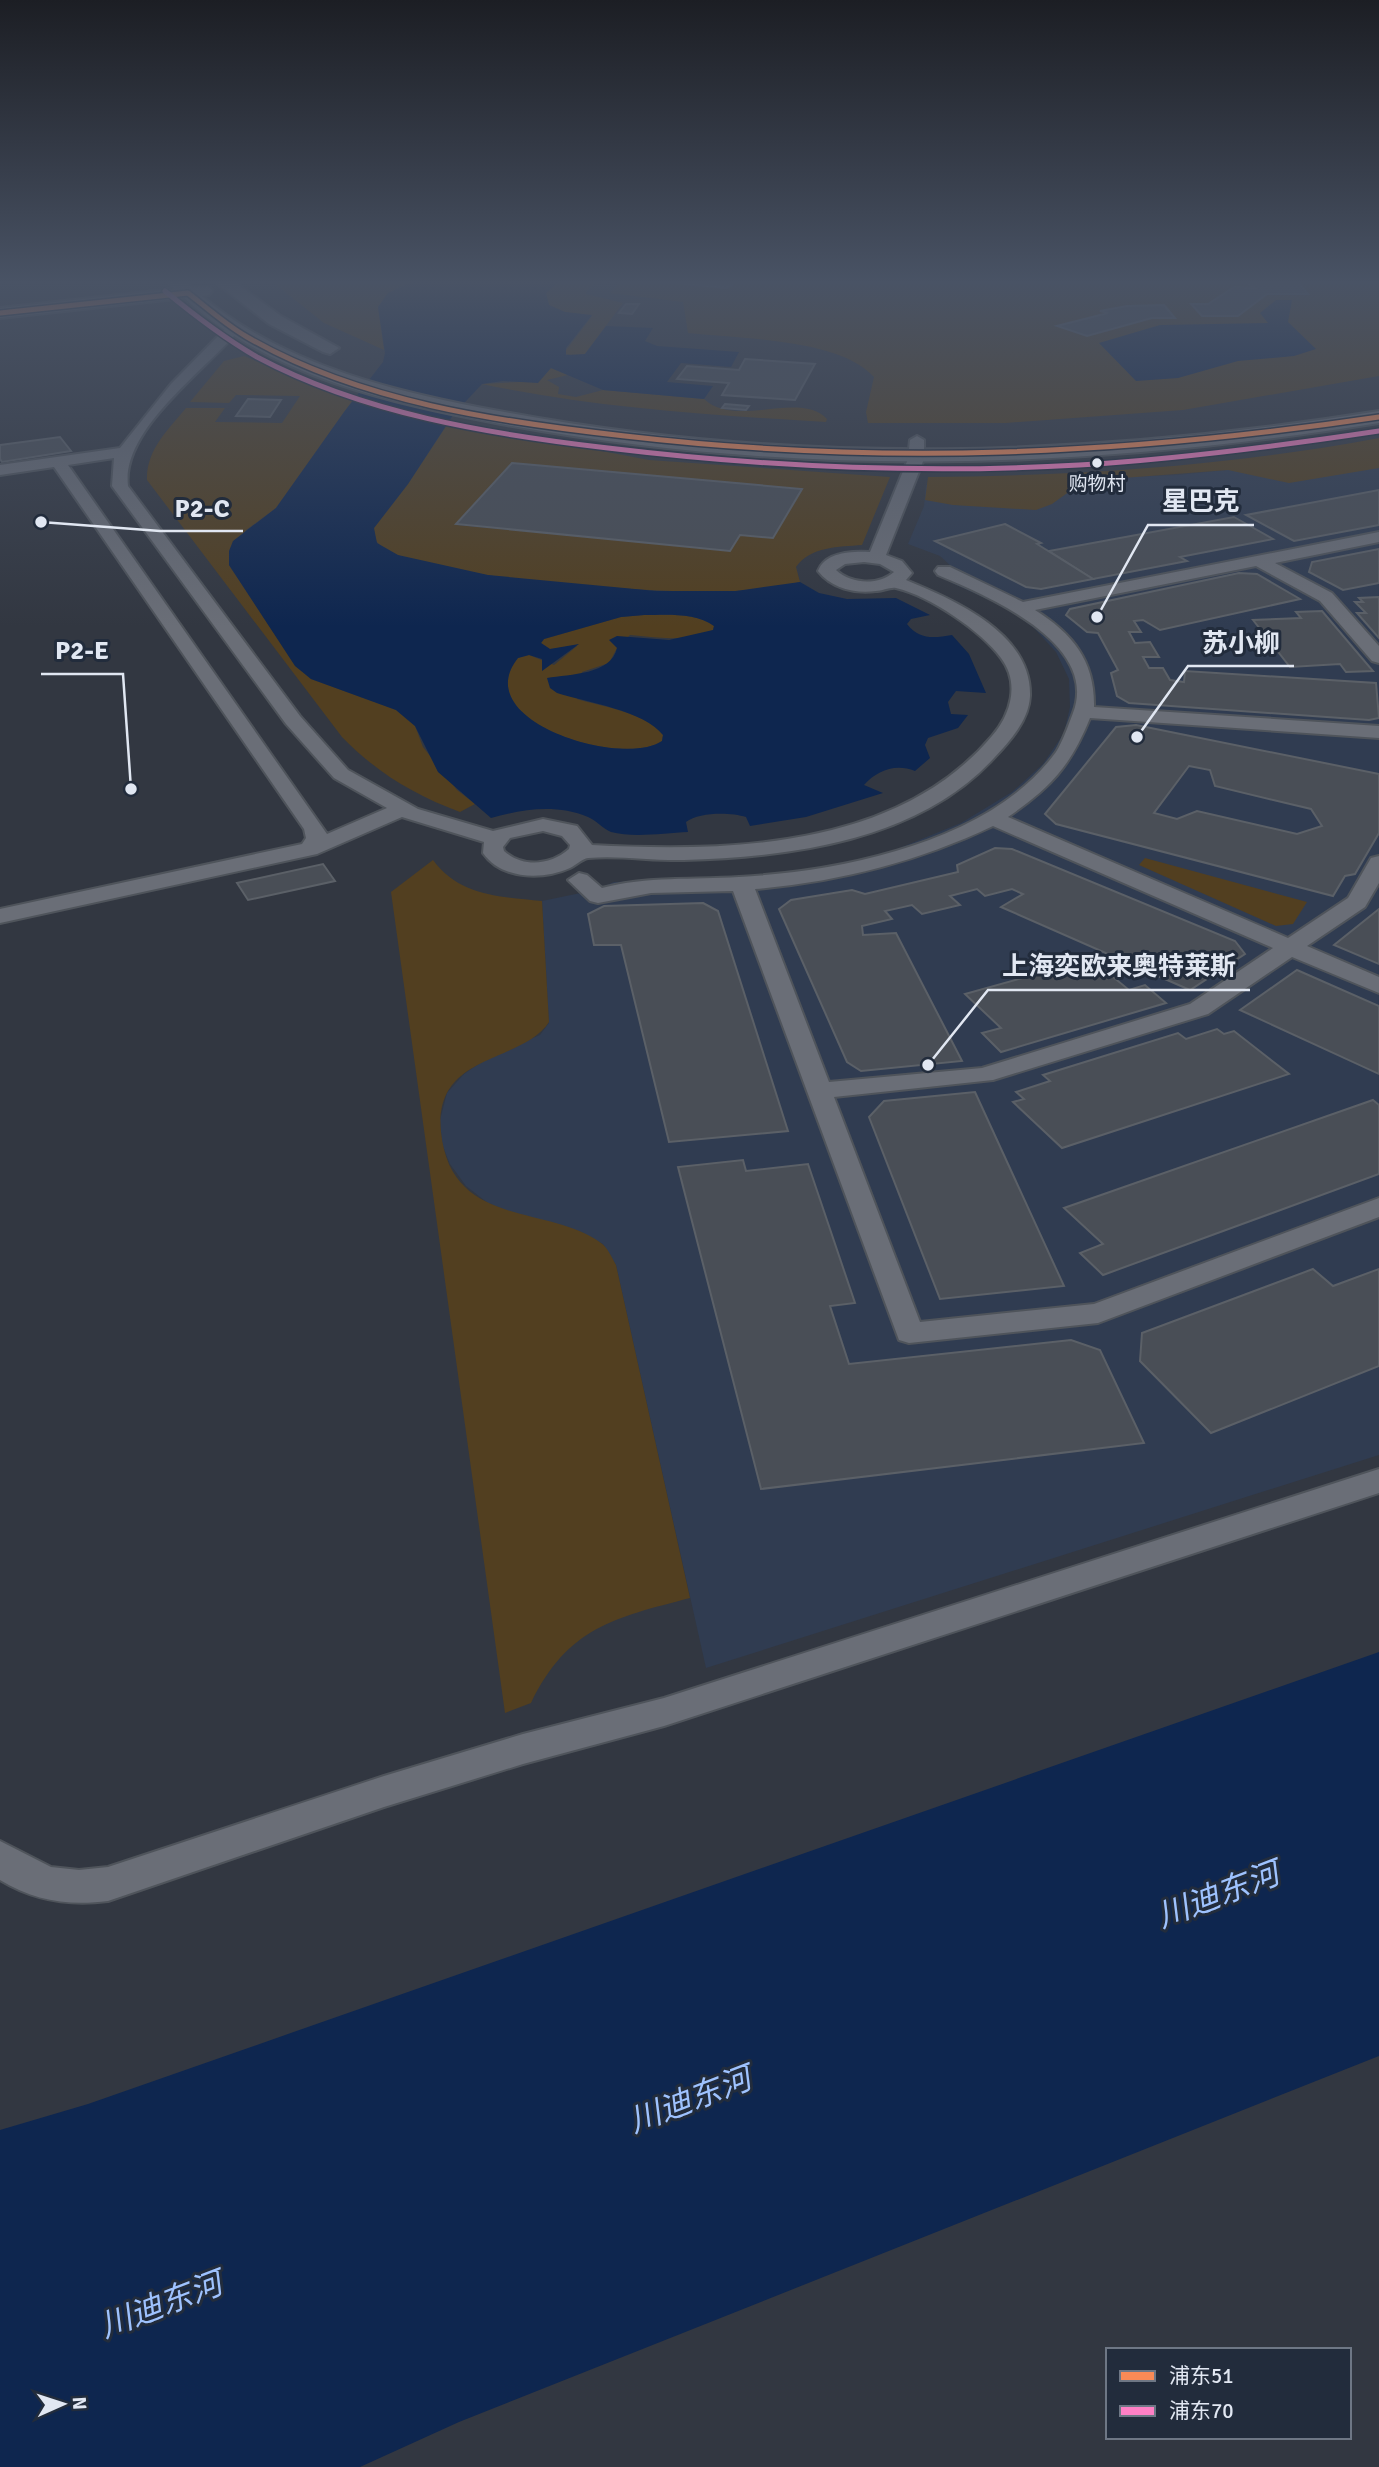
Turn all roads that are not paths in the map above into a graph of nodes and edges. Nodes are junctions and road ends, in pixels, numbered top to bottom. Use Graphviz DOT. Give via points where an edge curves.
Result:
graph roads {
  1 [pos="170,396"];
  2 [pos="406,396"];
  3 [pos="488,396"];
  4 [pos="1359,399"];
  5 [pos="1379,417"];
  6 [pos="917,450"];
  7 [pos="125,452"];
  8 [pos="58,461"];
  9 [pos="0,470"];
  10 [pos="1379,537"];
  11 [pos="876,558"];
  12 [pos="1259,561"];
  13 [pos="944,571"];
  14 [pos="894,581"];
  15 [pos="1023,607"];
  16 [pos="1379,657"];
  17 [pos="1083,712"];
  18 [pos="1379,732"];
  19 [pos="403,809"];
  20 [pos="992,818"];
  21 [pos="496,839"];
  22 [pos="309,849"];
  23 [pos="580,851"];
  24 [pos="1379,863"];
  25 [pos="579,880"];
  26 [pos="742,884"];
  27 [pos="0,916"];
  28 [pos="1290,947"];
  29 [pos="1379,986"];
  30 [pos="818,1091"];
  31 [pos="1379,1208"];
  32 [pos="1379,1481"];
  33 [pos="0,1857"];
  1 -- 7 [label="street"];
  2 -- 6 [label="street" via="529,423 687,445"];
  3 -- 6 [label="street" via="550,410"];
  4 -- 6 [label="street" via="1168,430"];
  5 -- 6 [label="street" via="1145,450"];
  6 -- 11 [label="street"];
  7 -- 8 [label="street"];
  7 -- 19 [label="street" via="118,472 120,486 293,720 341,774"];
  8 -- 9 [label="street"];
  8 -- 22 [label="street" via="315,830 317,839"];
  10 -- 12 [label="street"];
  11 -- 14 [label="street" via="901,568"];
  11 -- 14 [label="street" via="841,559 827,571 837,580 859,586"];
  12 -- 15 [label="street"];
  12 -- 16 [label="street" via="1326,597"];
  13 -- 15 [label="street"];
  14 -- 23 [label="street" via="970,618 1000,643 1014,664 1022,688 1014,720 964,776 905,813 800,843 719,852"];
  15 -- 17 [label="street" via="1063,642 1073,657 1083,680"];
  17 -- 18 [label="street"];
  17 -- 20 [label="street" via="1065,755 1031,790"];
  19 -- 21 [label="street"];
  19 -- 22 [label="street"];
  20 -- 26 [label="street" via="917,852 869,865"];
  20 -- 28 [label="street"];
  21 -- 23 [label="street" via="515,828 550,826 577,837"];
  21 -- 23 [label="street" via="492,846 499,860 522,868 564,863"];
  22 -- 27 [label="street"];
  24 -- 28 [label="street" via="1357,902"];
  25 -- 26 [label="street" via="598,896 620,889"];
  26 -- 30 [label="street"];
  28 -- 29 [label="street"];
  28 -- 30 [label="street" via="1199,1009 996,1071"];
  30 -- 31 [label="street" via="909,1333 1098,1313"];
  32 -- 33 [label="street" via="664,1712 452,1769 108,1884 77,1889 41,1883"];
}
